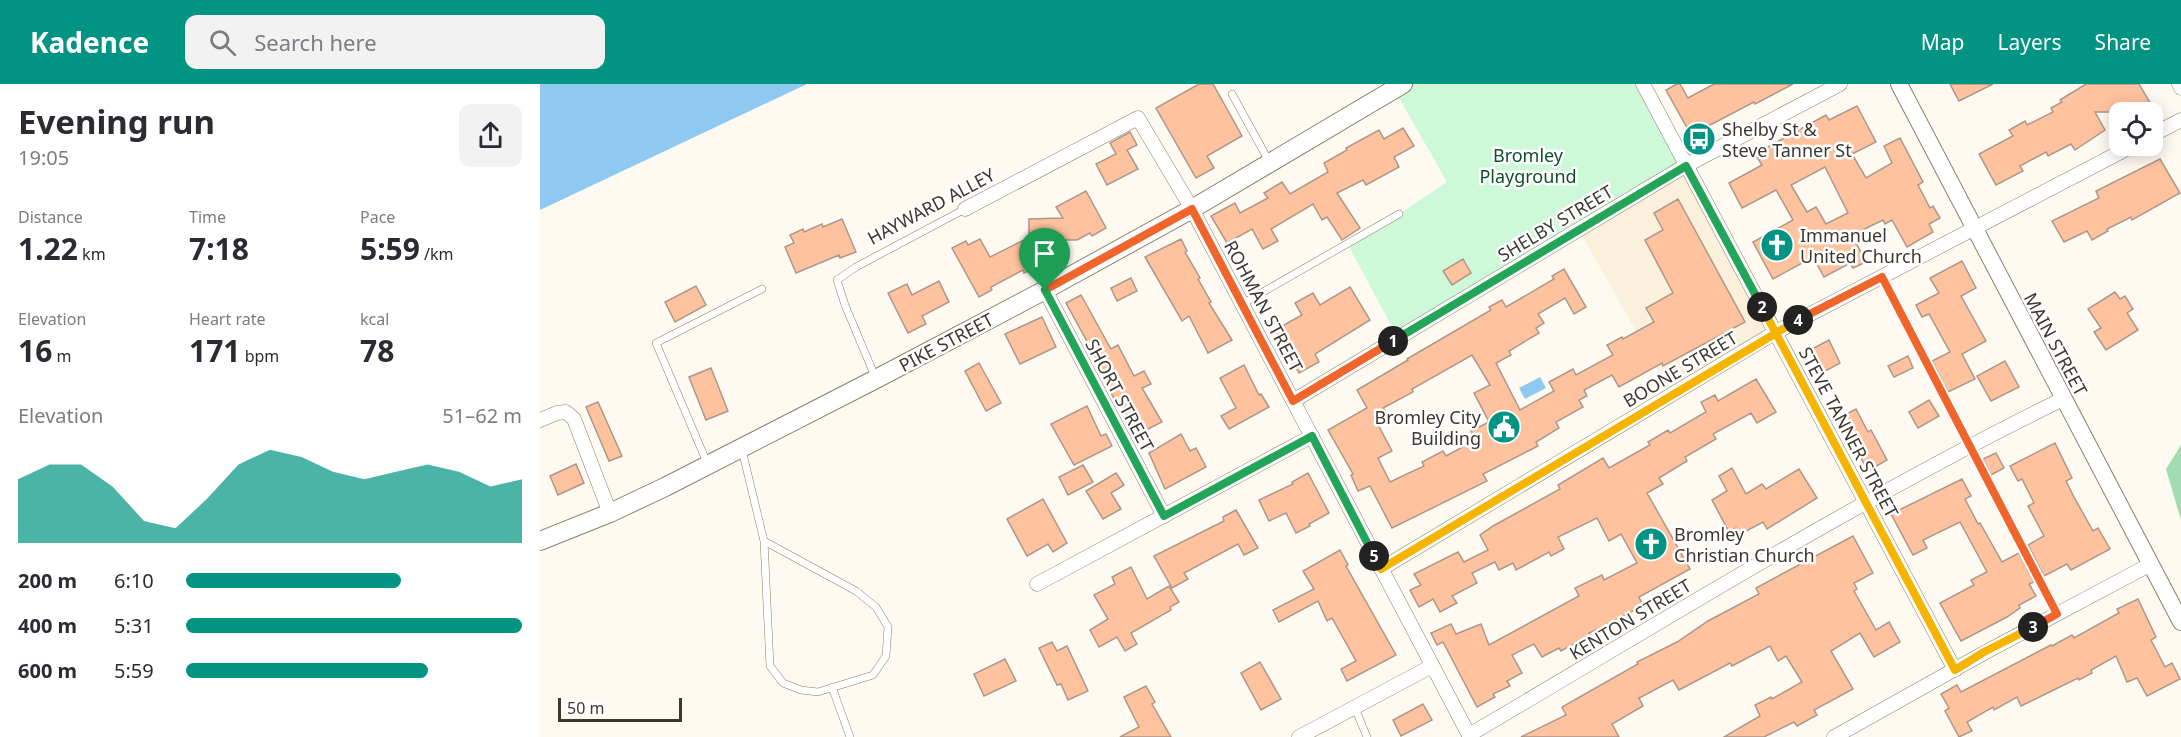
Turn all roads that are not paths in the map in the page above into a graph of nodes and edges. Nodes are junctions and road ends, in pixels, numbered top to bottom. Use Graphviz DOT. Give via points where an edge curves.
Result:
graph roads {
  1 [pos="1402,84"];
  2 [pos="1643,84"];
  3 [pos="1840,84"];
  4 [pos="1899,84"];
  5 [pos="1232,94"];
  6 [pos="1138,118"];
  7 [pos="2181,120"];
  8 [pos="2163,129"];
  9 [pos="2113,156"];
  10 [pos="1269,163"];
  11 [pos="1686,166"];
  12 [pos="965,209"];
  13 [pos="1192,209"];
  14 [pos="1399,214"];
  15 [pos="1974,229"];
  16 [pos="1882,277"];
  17 [pos="762,289"];
  18 [pos="1045,290"];
  19 [pos="1242,304"];
  20 [pos="1776,332"];
  21 [pos="876,379"];
  22 [pos="2063,399"];
  23 [pos="1293,401"];
  24 [pos="540,420"];
  25 [pos="1312,436"];
  26 [pos="1970,445"];
  27 [pos="741,448"];
  28 [pos="708,465"];
  29 [pos="1866,502"];
  30 [pos="610,513"];
  31 [pos="1164,516"];
  32 [pos="540,541"];
  33 [pos="764,541"];
  34 [pos="2151,564"];
  35 [pos="1381,569"];
  36 [pos="1037,584"];
  37 [pos="2057,614"];
  38 [pos="2181,622"];
  39 [pos="1432,666"];
  40 [pos="1955,670"];
  41 [pos="832,687"];
  42 [pos="1355,708"];
  43 [pos="1469,736"];
  44 [pos="850,737"];
  45 [pos="1299,737"];
  46 [pos="1367,737"];
  47 [pos="1834,737"];
  1 -- 10 [label="main road, PIKE STREET"];
  2 -- 11 [label="street, STEVE TANNER STREET"];
  3 -- 11 [label="street, SHELBY STREET"];
  4 -- 15 [label="street, MAIN STREET"];
  5 -- 10 [label="lane"];
  6 -- 12 [label="street, HAYWARD ALLEY"];
  6 -- 13 [label="street, ROHMAN STREET"];
  7 -- 8 [label="street"];
  9 -- 15 [label="street, BOONE STREET"];
  10 -- 13 [label="main road, PIKE STREET"];
  11 -- 20 [label="street, STEVE TANNER STREET"];
  11 -- 23 [label="street, SHELBY STREET"];
  12 -- 21 [label="lane, HAYWARD ALLEY" via="837,280"];
  13 -- 18 [label="main road, PIKE STREET"];
  13 -- 19 [label="street, ROHMAN STREET"];
  14 -- 19 [label="lane"];
  15 -- 16 [label="street, BOONE STREET"];
  15 -- 22 [label="street, MAIN STREET"];
  16 -- 20 [label="street, BOONE STREET"];
  16 -- 26 [label="lane"];
  17 -- 28 [label="lane" via="656,343"];
  18 -- 21 [label="main road, PIKE STREET"];
  18 -- 31 [label="street, SHORT STREET"];
  19 -- 23 [label="street, ROHMAN STREET"];
  20 -- 29 [label="street, STEVE TANNER STREET"];
  20 -- 35 [label="street, BOONE STREET"];
  21 -- 27 [label="main road, PIKE STREET"];
  22 -- 26 [label="street, KENTON STREET"];
  22 -- 34 [label="street, MAIN STREET"];
  23 -- 25 [label="street, ROHMAN STREET"];
  24 -- 30 [label="street" via="566,412 574,419"];
  25 -- 31 [label="street"];
  25 -- 35 [label="street, ROHMAN STREET"];
  26 -- 29 [label="street, KENTON STREET"];
  26 -- 37 [label="lane"];
  27 -- 28 [label="main road, PIKE STREET"];
  27 -- 33 [label="lane"];
  28 -- 30 [label="main road, PIKE STREET"];
  29 -- 40 [label="street, STEVE TANNER STREET"];
  29 -- 43 [label="street, KENTON STREET"];
  30 -- 32 [label="main road, PIKE STREET"];
  31 -- 36 [label="street"];
  33 -- 41 [label="lane" via="770,666 783,683 801,690 818,692"];
  33 -- 41 [label="lane" via="856,591 876,607 888,627 886,656 873,675"];
  34 -- 37 [label="street"];
  34 -- 38 [label="street, MAIN STREET"];
  35 -- 39 [label="street, ROHMAN STREET"];
  37 -- 40 [label="street"];
  39 -- 42 [label="street"];
  39 -- 43 [label="street, ROHMAN STREET"];
  40 -- 47 [label="street"];
  41 -- 44 [label="lane"];
  42 -- 45 [label="street"];
  42 -- 46 [label="lane"];
}
